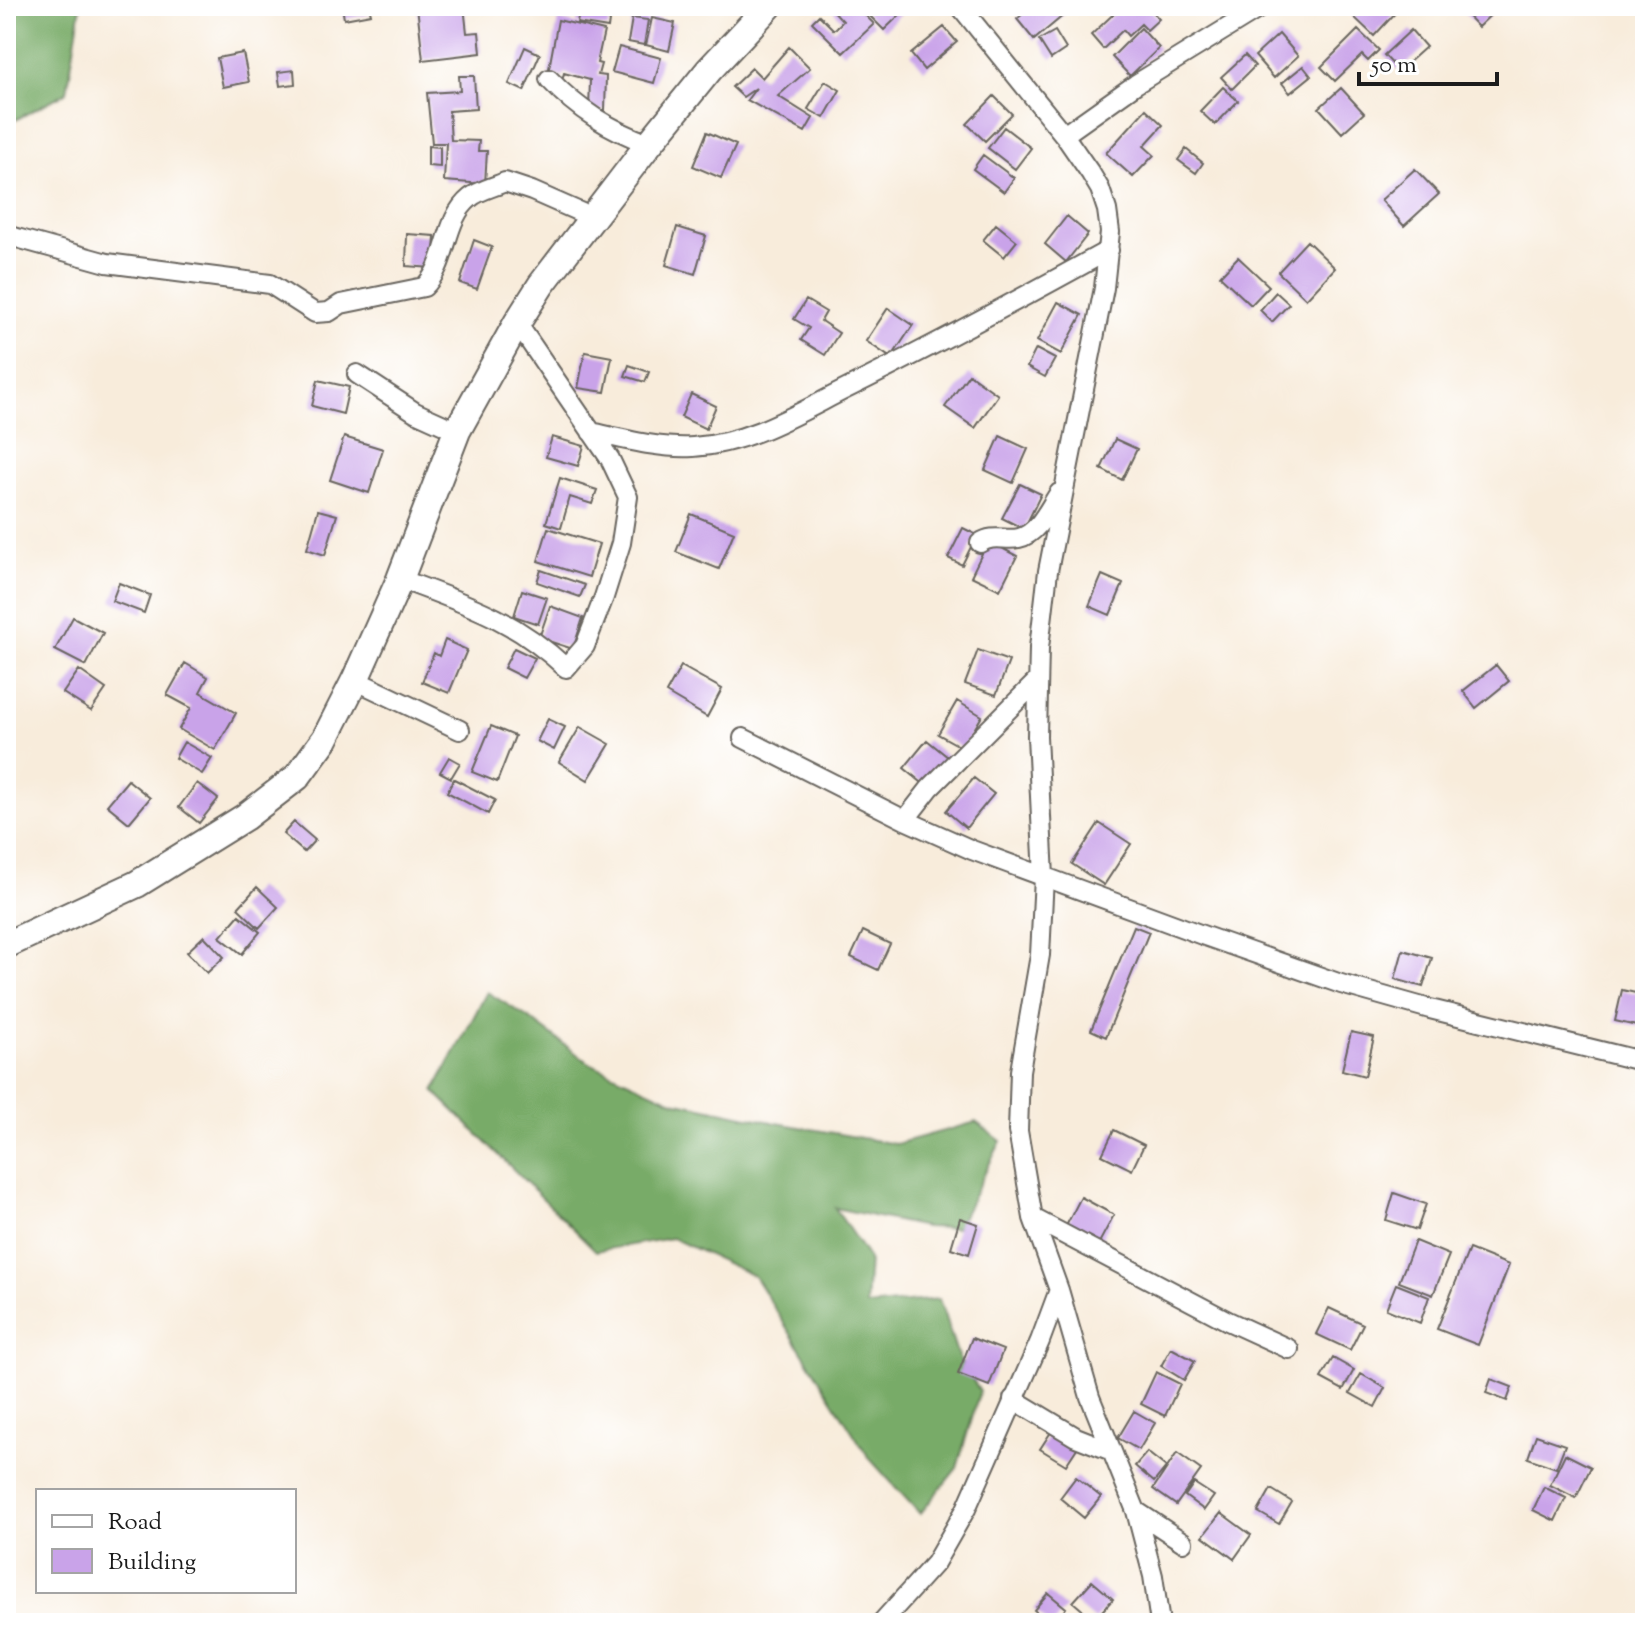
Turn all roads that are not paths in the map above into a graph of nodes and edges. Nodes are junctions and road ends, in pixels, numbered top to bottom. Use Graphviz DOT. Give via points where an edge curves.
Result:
graph roads {
  1 [pos="769,6"];
  2 [pos="960,6"];
  3 [pos="1263,6"];
  4 [pos="549,79"];
  5 [pos="1064,135"];
  6 [pos="649,144"];
  7 [pos="591,217"];
  8 [pos="6,235"];
  9 [pos="1109,250"];
  10 [pos="517,323"];
  11 [pos="357,374"];
  12 [pos="457,431"];
  13 [pos="591,432"];
  14 [pos="1065,484"];
  15 [pos="980,543"];
  16 [pos="400,579"];
  17 [pos="355,680"];
  18 [pos="1037,681"];
  19 [pos="460,730"];
  20 [pos="743,738"];
  21 [pos="905,820"];
  22 [pos="1044,877"];
  23 [pos="6,945"];
  24 [pos="1645,1062"];
  25 [pos="1033,1218"];
  26 [pos="1059,1290"];
  27 [pos="1289,1349"];
  28 [pos="1013,1399"];
  29 [pos="1109,1450"];
  30 [pos="1136,1511"];
  31 [pos="1183,1542"];
  32 [pos="881,1623"];
  33 [pos="1160,1623"];
  1 -- 6 [label="main road"];
  2 -- 5 [label="street"];
  3 -- 5 [label="street"];
  4 -- 6 [label="street" via="597,121"];
  5 -- 9 [label="street" via="1100,189"];
  6 -- 7 [label="main road"];
  7 -- 8 [label="street" via="505,182 471,196 458,211 433,278 424,287 315,313 270,284 107,263"];
  7 -- 10 [label="main road"];
  9 -- 13 [label="street" via="871,377 730,441 693,447"];
  9 -- 14 [label="street"];
  10 -- 12 [label="main road"];
  10 -- 13 [label="street"];
  11 -- 12 [label="street" via="415,412"];
  12 -- 16 [label="main road"];
  13 -- 16 [label="street" via="620,475 629,507 585,646 566,668 523,632 488,612"];
  14 -- 15 [label="street" via="1028,534"];
  14 -- 18 [label="street" via="1048,571"];
  16 -- 17 [label="main road"];
  17 -- 19 [label="street"];
  17 -- 23 [label="main road" via="325,739 297,777 273,797 137,884"];
  18 -- 21 [label="street" via="939,778"];
  18 -- 22 [label="street"];
  20 -- 21 [label="street"];
  21 -- 22 [label="street"];
  22 -- 24 [label="street" via="1341,984"];
  22 -- 25 [label="street" via="1040,955 1020,1071 1018,1131"];
  25 -- 26 [label="street"];
  25 -- 27 [label="street"];
  26 -- 28 [label="street"];
  26 -- 29 [label="street"];
  28 -- 29 [label="street" via="1076,1437"];
  28 -- 32 [label="street" via="966,1509 935,1563"];
  29 -- 30 [label="street"];
  30 -- 31 [label="street"];
  30 -- 33 [label="street"];
}
